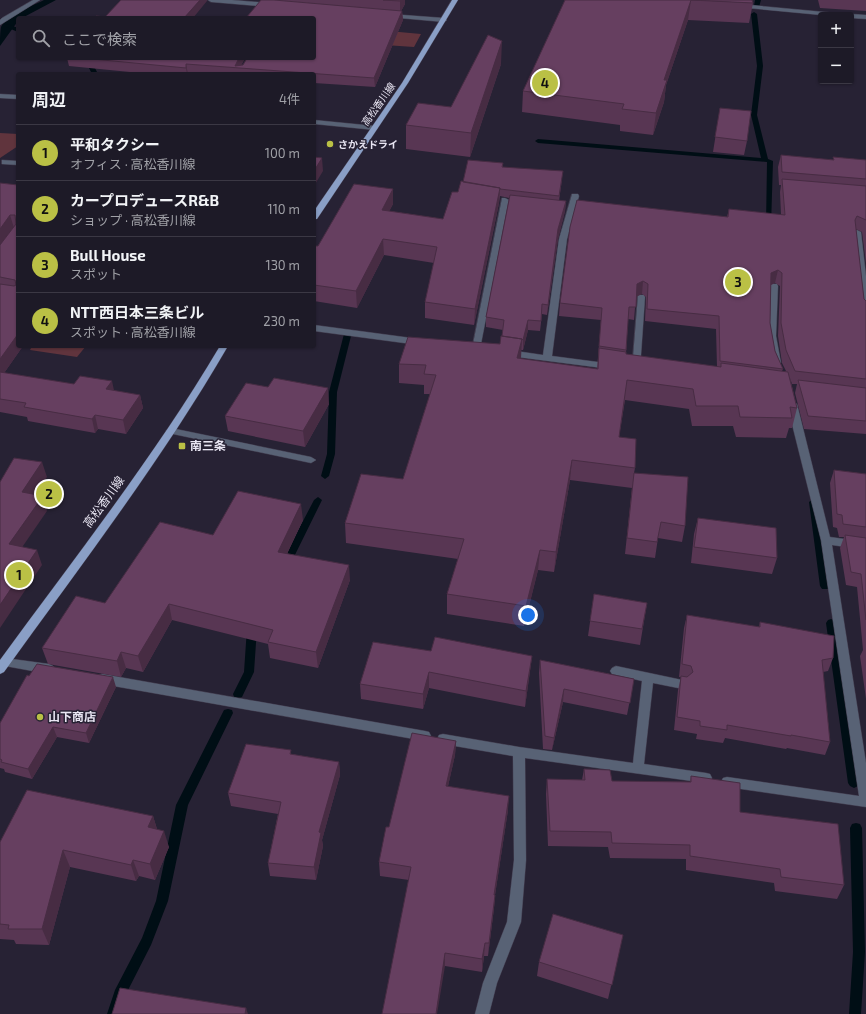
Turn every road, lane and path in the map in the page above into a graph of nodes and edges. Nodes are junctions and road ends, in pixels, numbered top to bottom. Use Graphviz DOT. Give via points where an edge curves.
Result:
graph roads {
  1 [pos="38,0"];
  2 [pos="212,0"];
  3 [pos="455,0"];
  4 [pos="733,5"];
  5 [pos="280,6"];
  6 [pos="818,13"];
  7 [pos="381,15"];
  8 [pos="854,16"];
  9 [pos="866,17"];
  10 [pos="444,20"];
  11 [pos="0,23"];
  12 [pos="0,96"];
  13 [pos="16,97"];
  14 [pos="316,122"];
  15 [pos="375,128"];
  16 [pos="5,162"];
  17 [pos="16,163"];
  18 [pos="575,196"];
  19 [pos="505,200"];
  20 [pos="316,214"];
  21 [pos="857,232"];
  22 [pos="863,268"];
  23 [pos="774,286"];
  24 [pos="641,297"];
  25 [pos="866,312"];
  26 [pos="316,328"];
  27 [pos="430,343"];
  28 [pos="223,348"];
  29 [pos="476,349"];
  30 [pos="500,352"];
  31 [pos="547,358"];
  32 [pos="780,370"];
  33 [pos="790,396"];
  34 [pos="171,431"];
  35 [pos="311,460"];
  36 [pos="826,540"];
  37 [pos="866,546"];
  38 [pos="2,665"];
  39 [pos="59,671"];
  40 [pos="616,671"];
  41 [pos="90,677"];
  42 [pos="648,678"];
  43 [pos="683,684"];
  44 [pos="519,752"];
  45 [pos="638,768"];
  46 [pos="866,802"];
  47 [pos="482,1014"];
  1 -- 11 [label="street"];
  2 -- 5 [label="street"];
  3 -- 10 [label="main road, 高松香川線"];
  4 -- 6 [label="street"];
  7 -- 10 [label="street"];
  8 -- 9 [label="street"];
  10 -- 15 [label="main road, 高松香川線" via="422,60"];
  12 -- 13 [label="street"];
  14 -- 15 [label="street"];
  15 -- 20 [label="main road, 高松香川線"];
  16 -- 17 [label="street"];
  18 -- 31 [label="street" via="563,239"];
  19 -- 29 [label="street"];
  21 -- 22 [label="street"];
  22 -- 25 [label="street"];
  23 -- 32 [label="street" via="772,336"];
  24 -- 31 [label="street" via="632,369"];
  26 -- 27 [label="street"];
  28 -- 34 [label="main road, 高松香川線"];
  30 -- 31 [label="street"];
  33 -- 36 [label="street"];
  34 -- 35 [label="street"];
  34 -- 38 [label="main road, 高松香川線"];
  36 -- 37 [label="street"];
  36 -- 46 [label="street"];
  38 -- 39 [label="street"];
  40 -- 42 [label="street"];
  41 -- 44 [label="street"];
  42 -- 43 [label="street"];
  42 -- 45 [label="street"];
  44 -- 45 [label="street"];
  44 -- 47 [label="street" via="520,860 514,922 490,983"];
  45 -- 46 [label="street"];
}
